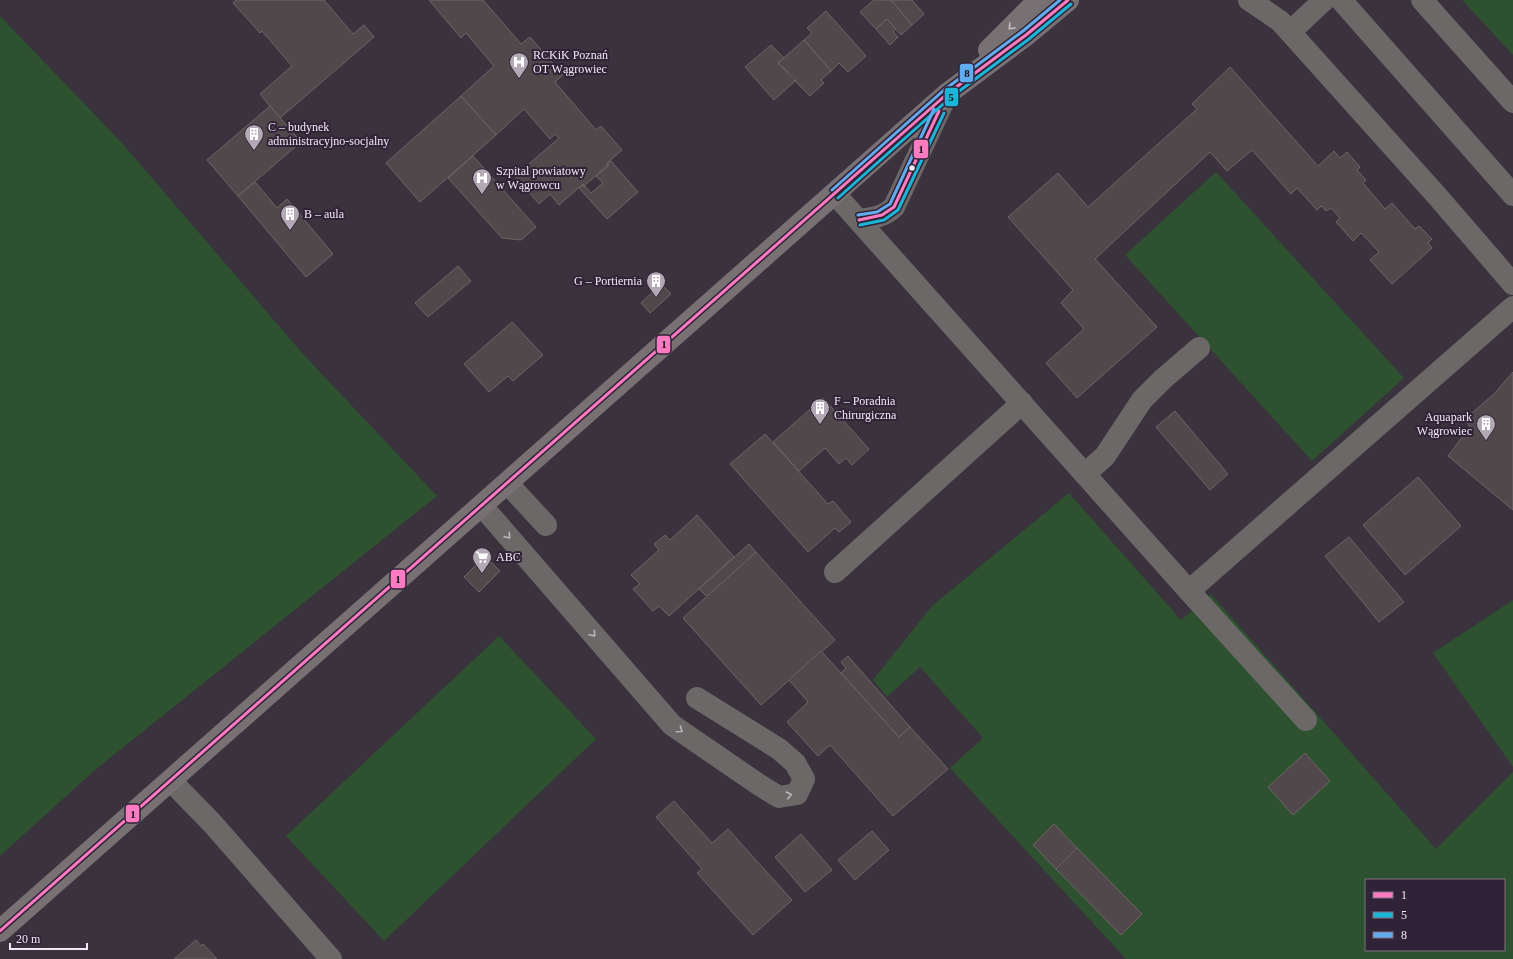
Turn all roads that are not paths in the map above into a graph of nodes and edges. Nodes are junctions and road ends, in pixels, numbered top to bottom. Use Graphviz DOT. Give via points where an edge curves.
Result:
graph roads {
  1 [pos="1039,0"];
  2 [pos="1068,0"];
  3 [pos="1249,0"];
  4 [pos="1324,0"];
  5 [pos="1341,0"];
  6 [pos="1422,0"];
  7 [pos="1290,32"];
  8 [pos="947,94"];
  9 [pos="1513,102"];
  10 [pos="835,194"];
  11 [pos="1513,195"];
  12 [pos="859,220"];
  13 [pos="1513,284"];
  14 [pos="1513,308"];
  15 [pos="1199,348"];
  16 [pos="1022,403"];
  17 [pos="1085,474"];
  18 [pos="508,484"];
  19 [pos="482,506"];
  20 [pos="546,525"];
  21 [pos="834,572"];
  22 [pos="1189,591"];
  23 [pos="697,698"];
  24 [pos="1306,720"];
  25 [pos="171,781"];
  26 [pos="0,931"];
  27 [pos="331,959"];
  1 -- 8 [label="main road, one-way"];
  2 -- 8 [label="main road"];
  3 -- 7 [label="street" via="1280,21"];
  4 -- 7 [label="street"];
  5 -- 11 [label="street"];
  6 -- 9 [label="street"];
  7 -- 13 [label="street"];
  8 -- 10 [label="main road"];
  8 -- 12 [label="street" via="894,207 880,216"];
  10 -- 12 [label="street"];
  10 -- 18 [label="main road"];
  12 -- 16 [label="street"];
  14 -- 22 [label="street"];
  15 -- 17 [label="street" via="1142,400 1105,456"];
  16 -- 17 [label="street"];
  16 -- 21 [label="street"];
  17 -- 22 [label="street"];
  18 -- 19 [label="main road"];
  18 -- 20 [label="street"];
  19 -- 23 [label="street, one-way" via="672,725 779,797 797,794 804,779 795,763 779,749"];
  19 -- 25 [label="main road"];
  22 -- 24 [label="street"];
  25 -- 26 [label="main road"];
  25 -- 27 [label="street" via="212,823"];
}
